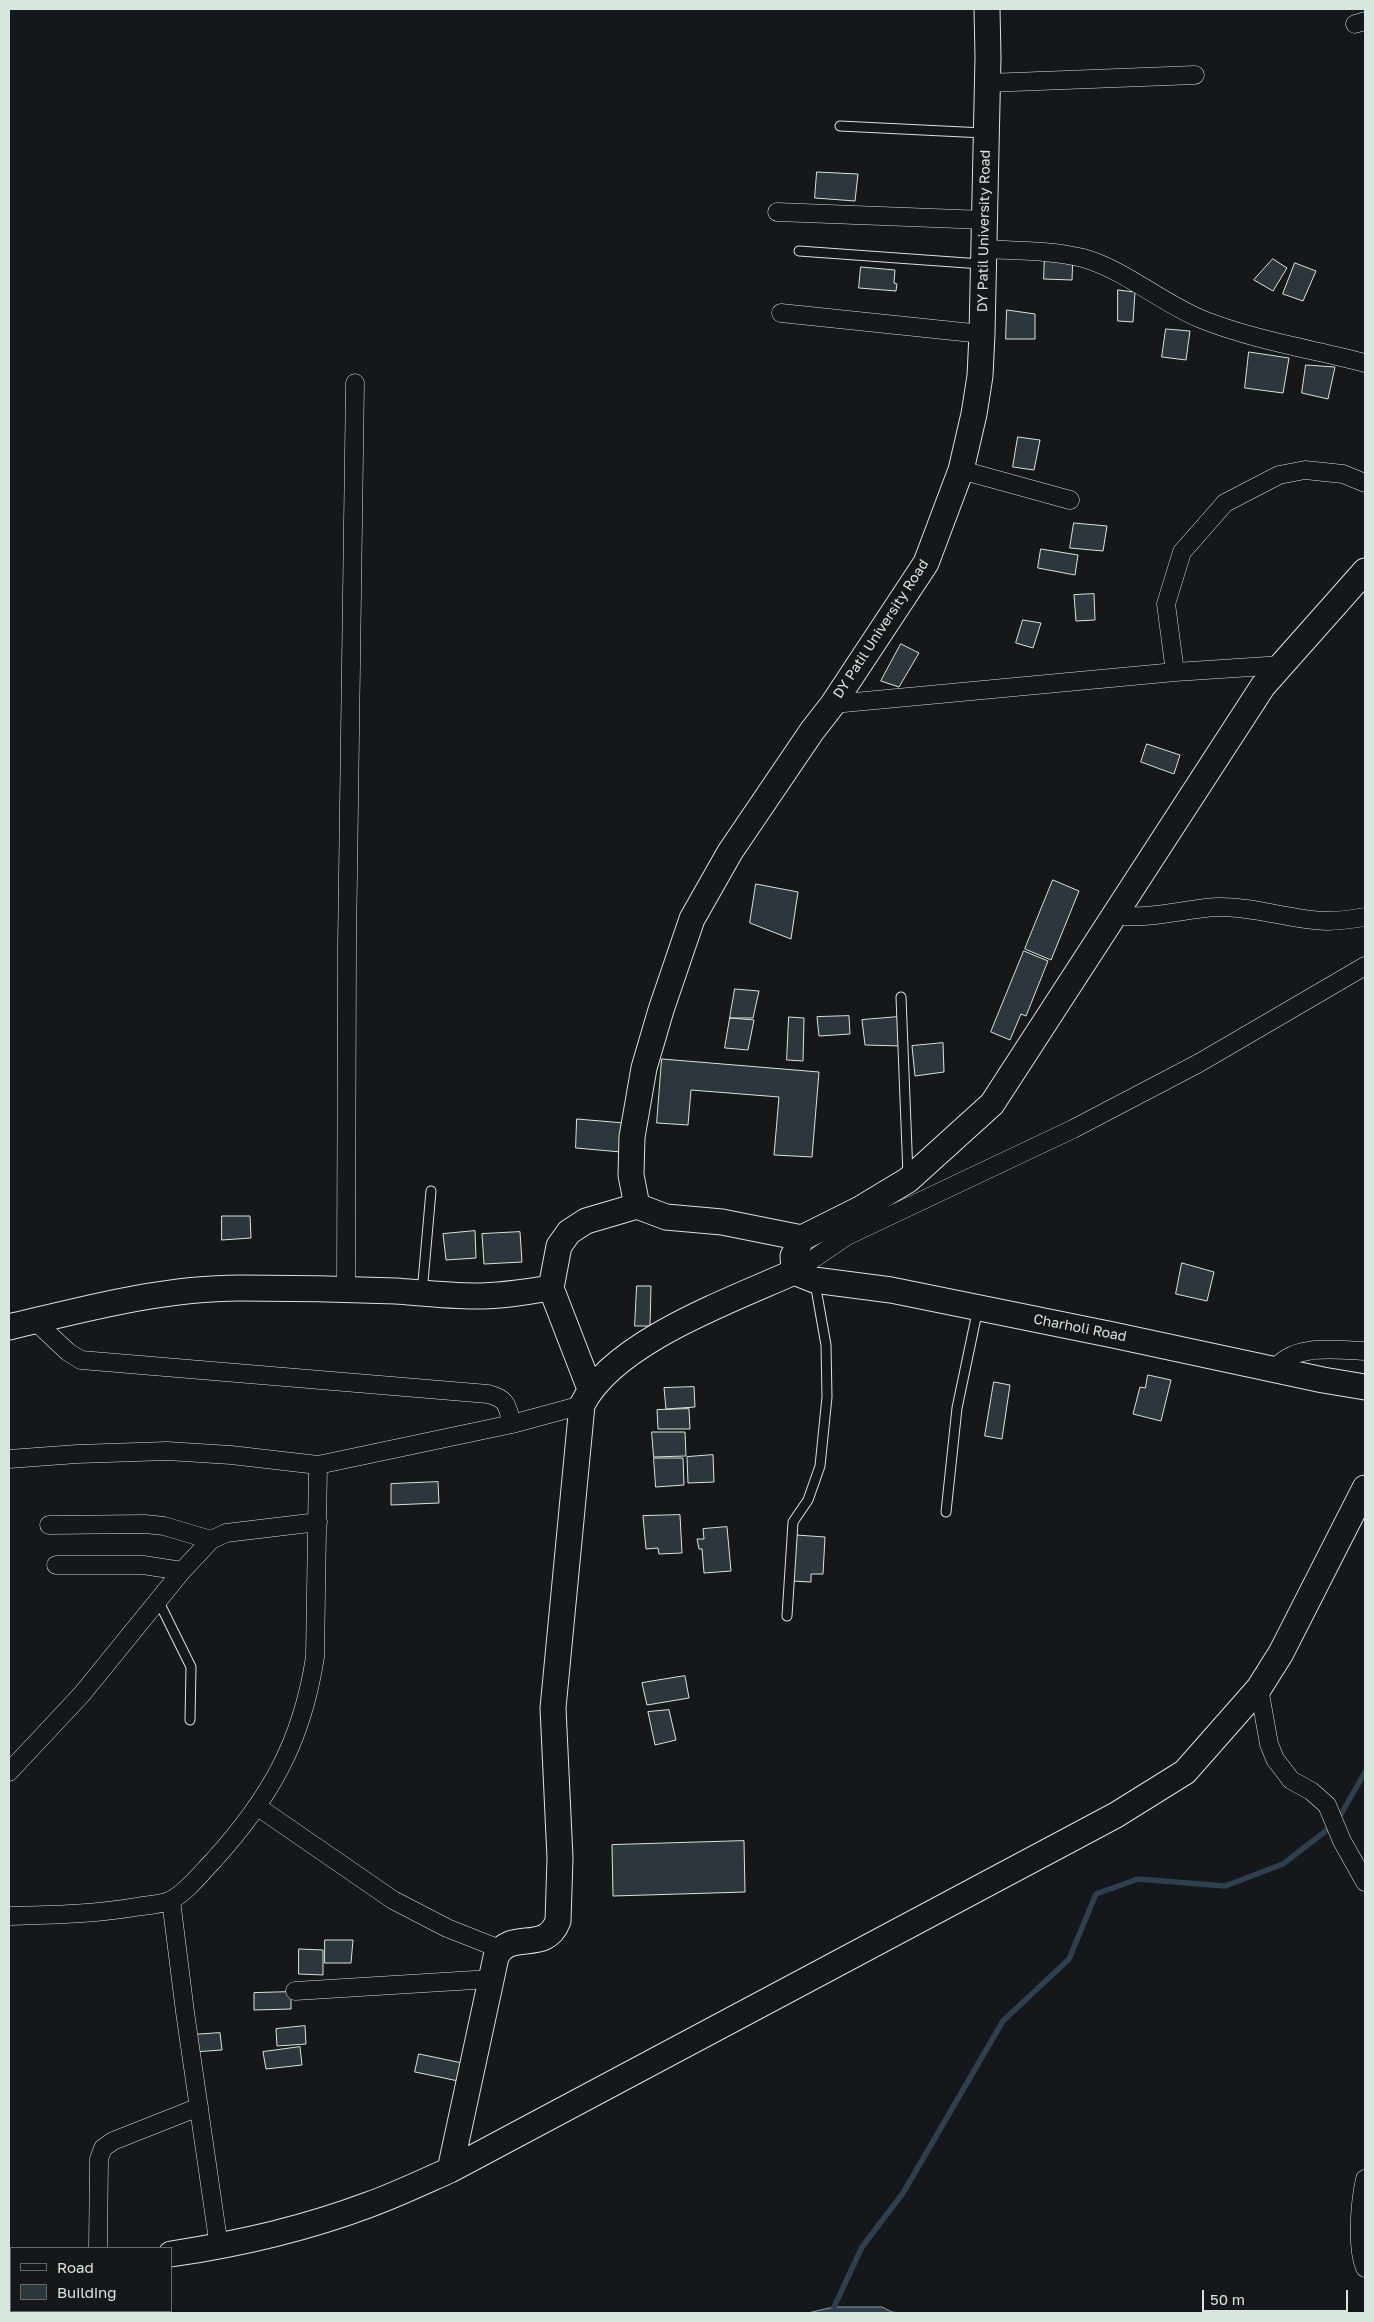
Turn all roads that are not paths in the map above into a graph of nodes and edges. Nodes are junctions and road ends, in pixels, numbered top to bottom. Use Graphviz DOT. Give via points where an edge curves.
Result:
graph roads {
  1 [pos="987,9"];
  2 [pos="1195,75"];
  3 [pos="988,83"];
  4 [pos="840,126"];
  5 [pos="987,133"];
  6 [pos="777,212"];
  7 [pos="985,220"];
  8 [pos="799,251"];
  9 [pos="984,257"];
  10 [pos="781,313"];
  11 [pos="982,334"];
  12 [pos="1365,363"];
  13 [pos="355,383"];
  14 [pos="961,470"];
  15 [pos="1365,483"];
  16 [pos="1070,500"];
  17 [pos="1365,571"];
  18 [pos="1282,665"];
  19 [pos="1176,672"];
  20 [pos="833,704"];
  21 [pos="1114,915"];
  22 [pos="1365,916"];
  23 [pos="1365,966"];
  24 [pos="901,997"];
  25 [pos="908,1180"];
  26 [pos="431,1191"];
  27 [pos="637,1206"];
  28 [pos="802,1238"];
  29 [pos="804,1276"];
  30 [pos="551,1288"];
  31 [pos="346,1290"];
  32 [pos="422,1293"];
  33 [pos="978,1308"];
  34 [pos="35,1321"];
  35 [pos="9,1327"];
  36 [pos="1365,1351"];
  37 [pos="1275,1370"];
  38 [pos="1365,1387"];
  39 [pos="586,1397"];
  40 [pos="512,1424"];
  41 [pos="9,1459"];
  42 [pos="318,1465"];
  43 [pos="1365,1488"];
  44 [pos="946,1512"];
  45 [pos="318,1522"];
  46 [pos="49,1525"];
  47 [pos="211,1540"];
  48 [pos="56,1565"];
  49 [pos="182,1571"];
  50 [pos="158,1600"];
  51 [pos="786,1616"];
  52 [pos="1259,1688"];
  53 [pos="190,1720"];
  54 [pos="9,1772"];
  55 [pos="258,1808"];
  56 [pos="1365,1882"];
  57 [pos="171,1900"];
  58 [pos="9,1916"];
  59 [pos="500,1949"];
  60 [pos="491,1979"];
  61 [pos="294,1991"];
  62 [pos="199,2107"];
  63 [pos="450,2170"];
  64 [pos="1365,2178"];
  65 [pos="98,2247"];
  66 [pos="219,2247"];
  67 [pos="172,2254"];
  68 [pos="1365,2268"];
  1 -- 3 [label="street, DY Patil University Road"];
  2 -- 3 [label="street"];
  3 -- 5 [label="street, DY Patil University Road"];
  4 -- 5 [label="lane"];
  5 -- 7 [label="street, DY Patil University Road"];
  6 -- 7 [label="street"];
  7 -- 9 [label="street, DY Patil University Road"];
  8 -- 9 [label="lane"];
  9 -- 11 [label="street, DY Patil University Road"];
  9 -- 12 [label="street" via="1043,252 1083,258 1120,274 1176,307 1234,331"];
  10 -- 11 [label="street"];
  11 -- 14 [label="street, DY Patil University Road" via="980,376"];
  13 -- 31 [label="street"];
  14 -- 16 [label="street"];
  14 -- 20 [label="street, DY Patil University Road" via="926,563"];
  15 -- 19 [label="street" via="1343,474 1305,470 1279,475 1225,503 1182,552 1166,604"];
  17 -- 18 [label="street"];
  18 -- 19 [label="street"];
  18 -- 21 [label="street" via="1264,686"];
  19 -- 20 [label="street"];
  20 -- 27 [label="street, DY Patil University Road" via="730,852 692,919 644,1068 632,1146 631,1175"];
  21 -- 22 [label="street" via="1132,918 1218,907 1328,921"];
  21 -- 25 [label="street" via="992,1104"];
  23 -- 29 [label="street" via="1199,1063 1073,1129 847,1236"];
  24 -- 25 [label="lane"];
  25 -- 28 [label="street"];
  26 -- 32 [label="lane"];
  27 -- 28 [label="street" via="666,1218 722,1222"];
  27 -- 30 [label="street" via="586,1221 569,1232 559,1246"];
  28 -- 29 [label="street" via="793,1256"];
  29 -- 33 [label="street, Charholi Road"];
  29 -- 39 [label="street" via="661,1333 605,1373"];
  29 -- 51 [label="lane" via="826,1345 827,1397 820,1466 808,1500 793,1522"];
  30 -- 32 [label="street" via="476,1296"];
  30 -- 39 [label="street"];
  31 -- 32 [label="street"];
  31 -- 34 [label="street" via="240,1288 167,1293"];
  33 -- 37 [label="street, Charholi Road"];
  33 -- 44 [label="lane" via="958,1408"];
  34 -- 35 [label="street"];
  34 -- 40 [label="street" via="81,1360 488,1394 506,1403"];
  36 -- 37 [label="street" via="1298,1353 1280,1361"];
  37 -- 38 [label="street, Charholi Road"];
  39 -- 40 [label="street"];
  39 -- 59 [label="street" via="553,1708 560,1858 558,1921 548,1936 535,1941 505,1944"];
  40 -- 42 [label="street"];
  41 -- 42 [label="street" via="167,1452 231,1455"];
  42 -- 45 [label="street"];
  43 -- 52 [label="street" via="1281,1653"];
  45 -- 47 [label="street" via="226,1533"];
  45 -- 55 [label="street" via="315,1657 310,1686 292,1746"];
  46 -- 47 [label="street" via="145,1524 164,1526"];
  47 -- 49 [label="street"];
  48 -- 49 [label="street" via="143,1565"];
  49 -- 50 [label="street"];
  50 -- 53 [label="lane" via="191,1667"];
  50 -- 54 [label="street" via="82,1694"];
  52 -- 56 [label="street" via="1269,1744 1275,1759 1291,1780 1326,1805"];
  52 -- 63 [label="street" via="1185,1772 1116,1815"];
  55 -- 57 [label="street" via="200,1874"];
  55 -- 59 [label="street" via="393,1900 441,1926"];
  57 -- 58 [label="street" via="74,1915"];
  57 -- 62 [label="street"];
  59 -- 60 [label="street"];
  60 -- 61 [label="street"];
  60 -- 63 [label="street"];
  62 -- 65 [label="street" via="113,2141 104,2148 99,2159"];
  62 -- 66 [label="street"];
  63 -- 66 [label="street" via="361,2208 280,2233"];
  64 -- 68 [label="street" via="1361,2217"];
  66 -- 67 [label="street"];
}
